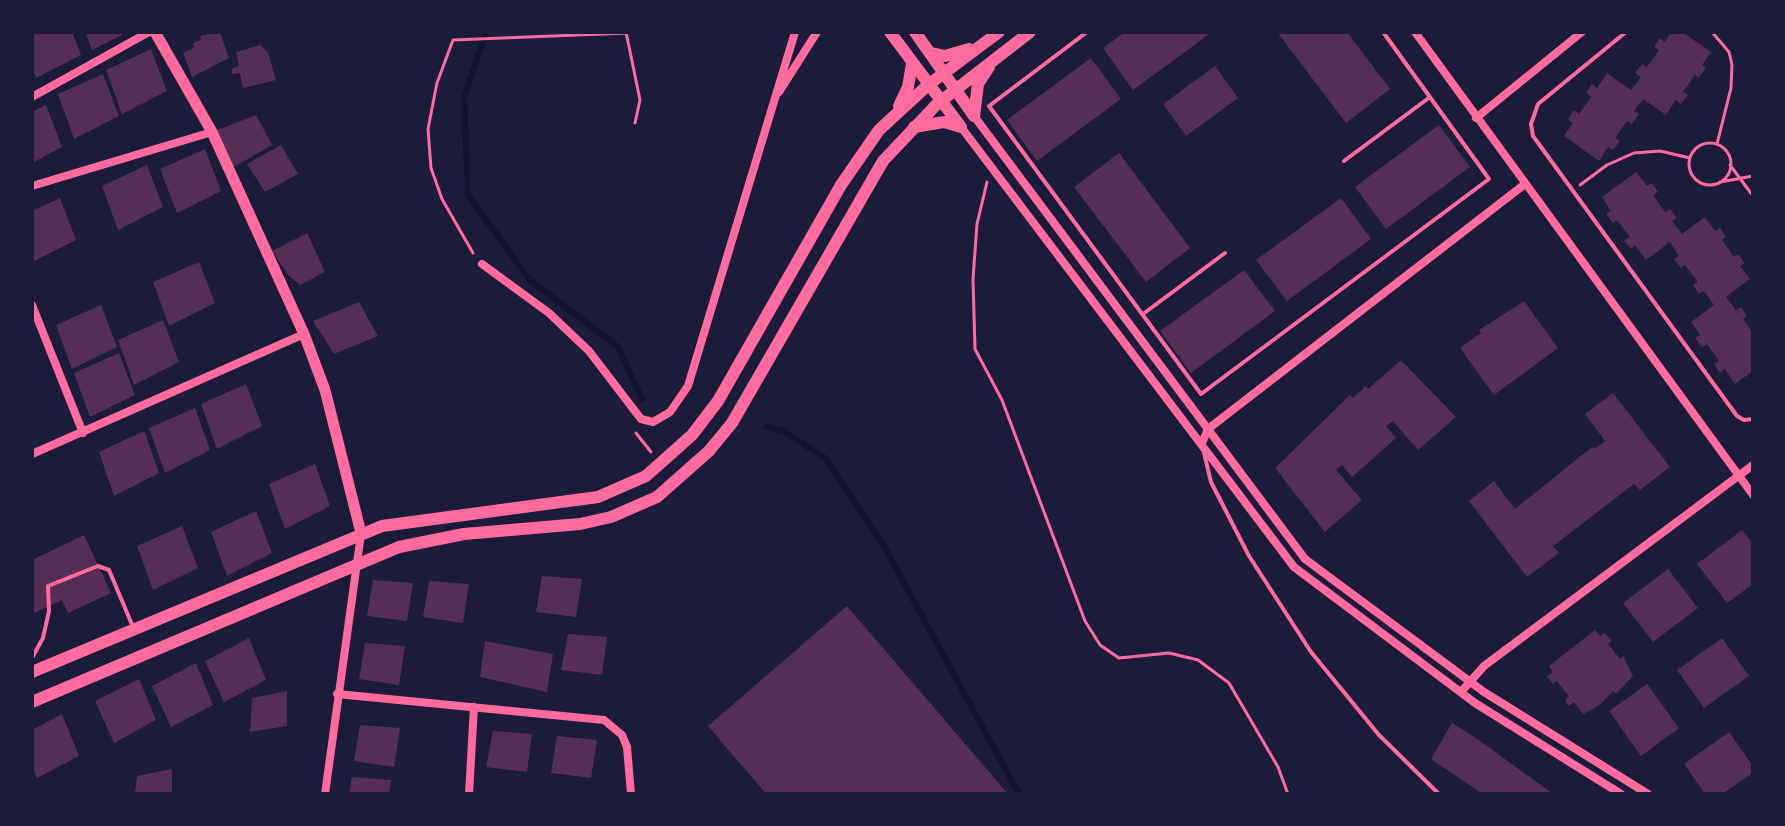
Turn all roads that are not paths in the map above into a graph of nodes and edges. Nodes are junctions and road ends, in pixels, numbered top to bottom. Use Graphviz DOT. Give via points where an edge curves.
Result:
graph roads {
  1 [pos="152,32"];
  2 [pos="795,32"];
  3 [pos="817,32"];
  4 [pos="890,32"];
  5 [pos="915,32"];
  6 [pos="999,32"];
  7 [pos="1030,32"];
  8 [pos="1087,32"];
  9 [pos="1383,32"];
  10 [pos="1415,32"];
  11 [pos="1582,32"];
  12 [pos="1626,32"];
  13 [pos="983,43"];
  14 [pos="931,53"];
  15 [pos="994,59"];
  16 [pos="912,64"];
  17 [pos="944,72"];
  18 [pos="928,85"];
  19 [pos="956,88"];
  20 [pos="32,97"];
  21 [pos="1430,97"];
  22 [pos="941,100"];
  23 [pos="773,103"];
  24 [pos="896,111"];
  25 [pos="974,116"];
  26 [pos="1476,118"];
  27 [pos="961,127"];
  28 [pos="911,128"];
  29 [pos="212,132"];
  30 [pos="1344,161"];
  31 [pos="1525,184"];
  32 [pos="32,186"];
  33 [pos="1225,253"];
  34 [pos="482,264"];
  35 [pos="32,305"];
  36 [pos="1143,314"];
  37 [pos="304,334"];
  38 [pos="1753,419"];
  39 [pos="1208,429"];
  40 [pos="83,433"];
  41 [pos="1202,443"];
  42 [pos="32,454"];
  43 [pos="1753,465"];
  44 [pos="1739,476"];
  45 [pos="1753,495"];
  46 [pos="361,533"];
  47 [pos="356,563"];
  48 [pos="133,627"];
  49 [pos="32,658"];
  50 [pos="32,672"];
  51 [pos="1470,682"];
  52 [pos="1461,692"];
  53 [pos="337,694"];
  54 [pos="32,702"];
  55 [pos="474,707"];
  56 [pos="325,794"];
  57 [pos="469,794"];
  58 [pos="631,794"];
  59 [pos="1439,794"];
  60 [pos="1621,794"];
  61 [pos="1648,794"];
  1 -- 20 [label="street"];
  1 -- 29 [label="street"];
  2 -- 23 [label="street"];
  3 -- 23 [label="street"];
  4 -- 16 [label="main road"];
  5 -- 14 [label="main road"];
  6 -- 13 [label="main road"];
  7 -- 15 [label="main road"];
  8 -- 36 [label="lane" via="989,106"];
  9 -- 21 [label="lane"];
  10 -- 26 [label="street"];
  11 -- 26 [label="street"];
  12 -- 38 [label="lane" via="1538,104 1533,136 1737,416"];
  13 -- 14 [label="main road" via="945,56"];
  13 -- 17 [label="main road"];
  14 -- 17 [label="main road"];
  15 -- 19 [label="main road"];
  15 -- 25 [label="main road" via="978,84"];
  16 -- 18 [label="main road"];
  16 -- 24 [label="main road"];
  17 -- 18 [label="main road"];
  17 -- 19 [label="main road"];
  18 -- 22 [label="main road"];
  18 -- 24 [label="main road"];
  19 -- 22 [label="main road"];
  19 -- 25 [label="main road"];
  21 -- 30 [label="lane"];
  21 -- 36 [label="lane" via="1489,179 1201,394"];
  22 -- 27 [label="main road"];
  22 -- 28 [label="main road"];
  23 -- 34 [label="street" via="688,386 670,412 653,422 641,419 589,351 549,313"];
  24 -- 46 [label="main road" via="841,185 718,401 660,465 623,489 598,497 401,522"];
  25 -- 39 [label="street"];
  26 -- 31 [label="street"];
  27 -- 28 [label="main road" via="944,122"];
  27 -- 41 [label="street"];
  28 -- 47 [label="main road" via="865,187 732,423 675,483 611,517 428,539"];
  29 -- 32 [label="street"];
  29 -- 37 [label="street"];
  31 -- 39 [label="street"];
  31 -- 44 [label="street"];
  33 -- 36 [label="lane"];
  35 -- 40 [label="street"];
  37 -- 40 [label="street"];
  37 -- 46 [label="street" via="325,390"];
  39 -- 41 [label="street"];
  39 -- 51 [label="street" via="1305,559"];
  40 -- 42 [label="street"];
  41 -- 52 [label="street" via="1294,567"];
  41 -- 59 [label="lane" via="1211,482 1249,556 1311,652 1379,735"];
  43 -- 44 [label="street"];
  44 -- 45 [label="street"];
  44 -- 51 [label="street" via="1484,666"];
  46 -- 47 [label="street"];
  46 -- 48 [label="main road"];
  47 -- 53 [label="street"];
  47 -- 54 [label="main road"];
  48 -- 49 [label="lane" via="109,570 98,566 48,586 46,625"];
  48 -- 50 [label="main road"];
  51 -- 52 [label="street"];
  51 -- 61 [label="street"];
  52 -- 60 [label="street"];
  53 -- 55 [label="street"];
  53 -- 56 [label="street"];
  55 -- 57 [label="street"];
  55 -- 58 [label="street" via="604,720 627,747"];
}
